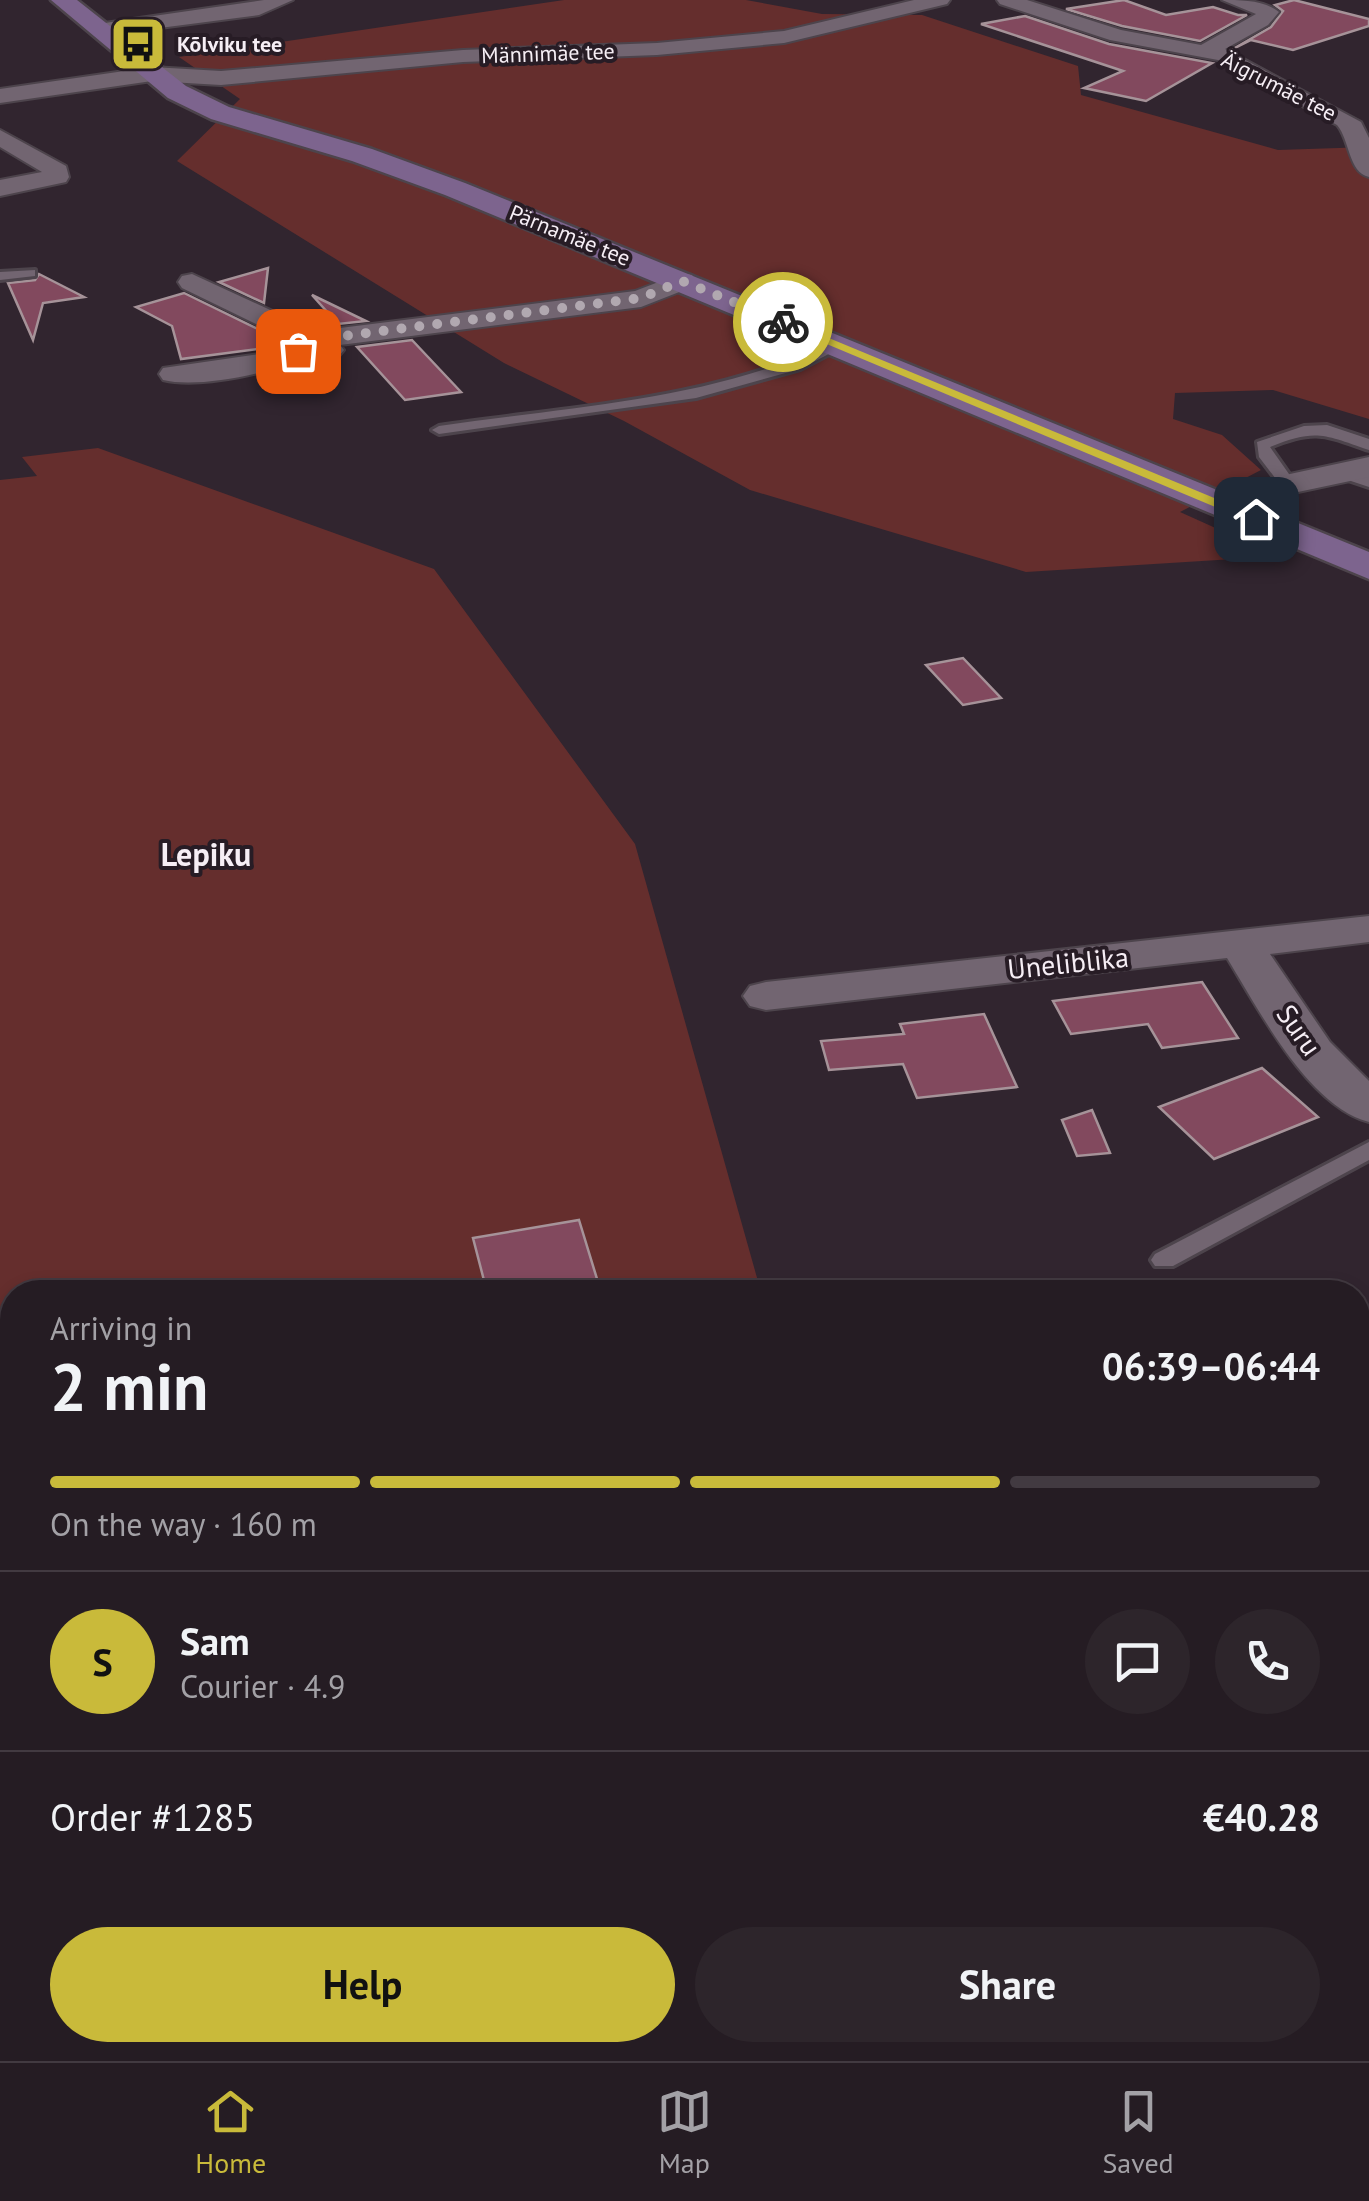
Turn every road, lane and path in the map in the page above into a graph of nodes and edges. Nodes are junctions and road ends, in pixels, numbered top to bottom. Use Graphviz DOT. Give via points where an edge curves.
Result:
graph roads {
  1 [pos="63,0"];
  2 [pos="284,0"];
  3 [pos="940,0"];
  4 [pos="1007,0"];
  5 [pos="1232,0"];
  6 [pos="98,30"];
  7 [pos="1207,50"];
  8 [pos="164,83"];
  9 [pos="0,96"];
  10 [pos="1361,129"];
  11 [pos="0,137"];
  12 [pos="1369,170"];
  13 [pos="0,188"];
  14 [pos="30,273"];
  15 [pos="0,276"];
  16 [pos="682,281"];
  17 [pos="192,282"];
  18 [pos="312,340"];
  19 [pos="839,345"];
  20 [pos="350,362"];
  21 [pos="174,374"];
  22 [pos="439,430"];
  23 [pos="1369,445"];
  24 [pos="1360,474"];
  25 [pos="1288,484"];
  26 [pos="1232,509"];
  27 [pos="1360,568"];
  28 [pos="1369,929"];
  29 [pos="1241,944"];
  30 [pos="766,996"];
  31 [pos="1369,1106"];
  32 [pos="1369,1150"];
  33 [pos="1164,1260"];
  1 -- 6 [label="main road, Pärnamäe tee"];
  2 -- 6 [label="street"];
  3 -- 8 [label="street, Männimäe tee" via="784,37"];
  4 -- 7 [label="street" via="1118,36"];
  5 -- 7 [label="street, Äigrumäe tee" via="1269,12"];
  6 -- 8 [label="main road, Pärnamäe tee"];
  7 -- 10 [label="street, Äigrumäe tee"];
  8 -- 9 [label="street"];
  8 -- 16 [label="main road, Pärnamäe tee" via="220,113 411,172"];
  10 -- 12 [label="street, Äigrumäe tee"];
  11 -- 13 [label="street" via="57,177"];
  14 -- 15 [label="lane"];
  16 -- 18 [label="street" via="641,298"];
  16 -- 19 [label="main road, Pärnamäe tee"];
  17 -- 18 [label="street"];
  18 -- 20 [label="street"];
  18 -- 21 [label="street" via="266,361"];
  19 -- 22 [label="lane" via="774,373 638,405"];
  19 -- 26 [label="main road, Pärnamäe tee"];
  23 -- 25 [label="lane" via="1312,426 1262,445"];
  24 -- 25 [label="street"];
  25 -- 26 [label="street"];
  26 -- 27 [label="main road, Pärnamäe tee"];
  28 -- 29 [label="street, Uneliblika"];
  29 -- 30 [label="street, Uneliblika"];
  29 -- 31 [label="street, Suru" via="1306,1045 1344,1089"];
  32 -- 33 [label="lane"];
}
